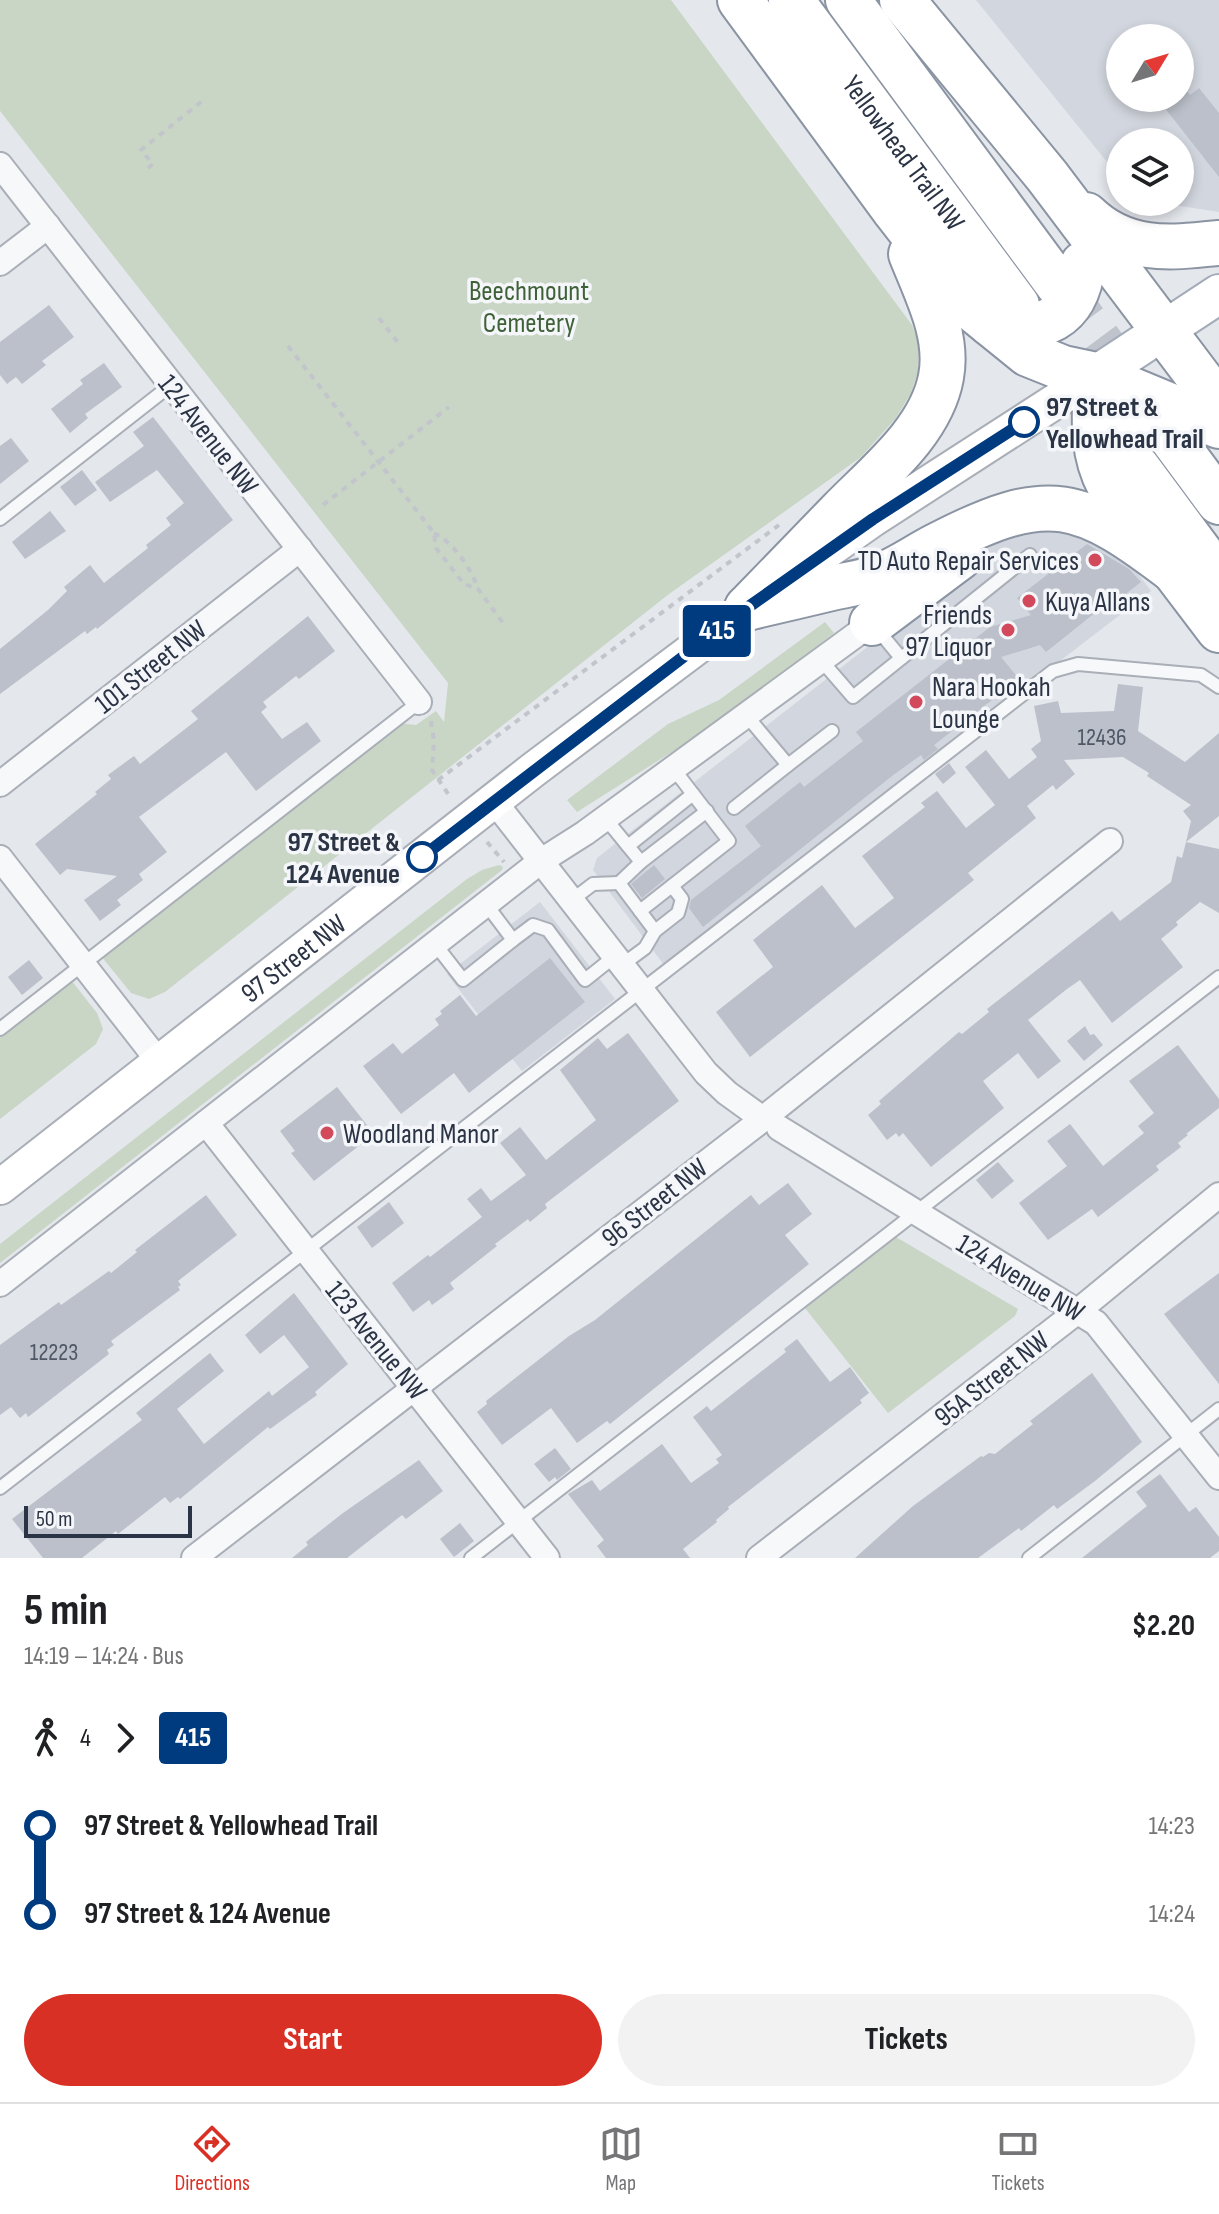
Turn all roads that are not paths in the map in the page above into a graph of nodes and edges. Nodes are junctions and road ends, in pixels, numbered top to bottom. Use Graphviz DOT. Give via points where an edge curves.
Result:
graph roads {
  1 [pos="740,0"];
  2 [pos="791,0"];
  3 [pos="848,0"];
  4 [pos="902,0"];
  5 [pos="0,165"];
  6 [pos="1047,176"];
  7 [pos="895,211"];
  8 [pos="1078,216"];
  9 [pos="48,226"];
  10 [pos="1219,243"];
  11 [pos="0,263"];
  12 [pos="1059,286"];
  13 [pos="1219,294"];
  14 [pos="1004,315"];
  15 [pos="1165,330"];
  16 [pos="1096,375"];
  17 [pos="171,385"];
  18 [pos="1197,419"];
  19 [pos="1137,467"];
  20 [pos="1219,502"];
  21 [pos="1127,509"];
  22 [pos="998,517"];
  23 [pos="0,519"];
  24 [pos="300,549"];
  25 [pos="1030,555"];
  26 [pos="1198,575"];
  27 [pos="747,608"];
  28 [pos="872,623"];
  29 [pos="1219,630"];
  30 [pos="901,658"];
  31 [pos="821,660"];
  32 [pos="1219,687"];
  33 [pos="419,702"];
  34 [pos="746,715"];
  35 [pos="832,731"];
  36 [pos="788,765"];
  37 [pos="673,768"];
  38 [pos="0,784"];
  39 [pos="693,794"];
  40 [pos="494,801"];
  41 [pos="734,808"];
  42 [pos="707,811"];
  43 [pos="605,818"];
  44 [pos="1110,841"];
  45 [pos="628,846"];
  46 [pos="0,858"];
  47 [pos="541,861"];
  48 [pos="641,862"];
  49 [pos="619,883"];
  50 [pos="672,886"];
  51 [pos="572,900"];
  52 [pos="486,904"];
  53 [pos="640,911"];
  54 [pos="655,931"];
  55 [pos="513,940"];
  56 [pos="435,944"];
  57 [pos="618,961"];
  58 [pos="83,965"];
  59 [pos="1219,977"];
  60 [pos="641,990"];
  61 [pos="0,1029"];
  62 [pos="160,1063"];
  63 [pos="206,1123"];
  64 [pos="766,1124"];
  65 [pos="0,1187"];
  66 [pos="1219,1195"];
  67 [pos="915,1212"];
  68 [pos="306,1251"];
  69 [pos="0,1284"];
  70 [pos="1078,1311"];
  71 [pos="415,1387"];
  72 [pos="1219,1409"];
  73 [pos="1186,1435"];
  74 [pos="1219,1477"];
  75 [pos="0,1488"];
  76 [pos="518,1521"];
  77 [pos="194,1558"];
  78 [pos="471,1558"];
  79 [pos="547,1558"];
  80 [pos="759,1558"];
  81 [pos="1029,1558"];
  1 -- 7 [label="highway"];
  2 -- 14 [label="highway, Yellowhead Trail NW"];
  3 -- 12 [label="highway, Yellowhead Trail NW"];
  4 -- 6 [label="highway"];
  5 -- 9 [label="street, 124 Avenue NW"];
  6 -- 8 [label="highway"];
  6 -- 10 [label="highway" via="1093,221 1129,241 1150,248"];
  7 -- 14 [label="highway" via="970,307"];
  7 -- 27 [label="highway" via="938,325 941,377 934,398 908,442"];
  8 -- 14 [label="highway" via="1083,259 1073,299 1047,324 1028,328"];
  8 -- 15 [label="highway"];
  9 -- 11 [label="street"];
  9 -- 17 [label="street, 124 Avenue NW"];
  13 -- 15 [label="main road, 97 Street NW"];
  14 -- 16 [label="highway" via="1028,354"];
  15 -- 16 [label="main road, 97 Street NW"];
  15 -- 18 [label="highway"];
  16 -- 18 [label="highway"];
  16 -- 21 [label="highway" via="1098,464"];
  16 -- 27 [label="main road, 97 Street NW" via="873,519"];
  17 -- 23 [label="lane"];
  17 -- 24 [label="street, 124 Avenue NW"];
  18 -- 20 [label="highway"];
  18 -- 21 [label="highway" via="1165,412 1125,439 1118,476"];
  19 -- 26 [label="highway"];
  21 -- 26 [label="highway"];
  22 -- 26 [label="highway" via="1022,509 1078,512"];
  22 -- 27 [label="highway" via="877,578"];
  22 -- 28 [label="highway" via="972,547"];
  24 -- 33 [label="street, 124 Avenue NW"];
  24 -- 38 [label="street, 101 Street NW"];
  25 -- 30 [label="lane"];
  26 -- 29 [label="highway"];
  27 -- 40 [label="main road, 97 Street NW"];
  28 -- 30 [label="lane"];
  28 -- 31 [label="street"];
  30 -- 31 [label="lane" via="853,697"];
  31 -- 34 [label="street"];
  32 -- 60 [label="lane" via="1201,675 1078,664 1053,671"];
  33 -- 58 [label="lane"];
  34 -- 36 [label="lane"];
  34 -- 37 [label="street"];
  35 -- 36 [label="lane"];
  36 -- 41 [label="lane"];
  37 -- 39 [label="lane"];
  37 -- 43 [label="street"];
  39 -- 42 [label="lane"];
  39 -- 45 [label="lane"];
  40 -- 47 [label="street, 124 Avenue NW"];
  40 -- 62 [label="main road, 97 Street NW"];
  42 -- 48 [label="lane"];
  42 -- 50 [label="lane" via="729,841"];
  43 -- 45 [label="lane"];
  43 -- 47 [label="street"];
  44 -- 64 [label="street, 96 Street NW"];
  45 -- 48 [label="lane"];
  46 -- 58 [label="street"];
  47 -- 51 [label="street, 124 Avenue NW"];
  47 -- 52 [label="street"];
  48 -- 49 [label="lane"];
  49 -- 51 [label="lane" via="593,884"];
  49 -- 53 [label="lane"];
  50 -- 53 [label="lane"];
  50 -- 54 [label="lane" via="682,899 678,913"];
  51 -- 57 [label="street, 124 Avenue NW"];
  52 -- 55 [label="lane"];
  52 -- 56 [label="street"];
  53 -- 54 [label="lane"];
  54 -- 57 [label="lane" via="645,948"];
  55 -- 56 [label="lane" via="463,980"];
  55 -- 57 [label="lane" via="533,925 548,930 585,980"];
  56 -- 63 [label="street"];
  57 -- 60 [label="street, 124 Avenue NW"];
  58 -- 61 [label="lane"];
  58 -- 62 [label="street"];
  59 -- 67 [label="lane"];
  60 -- 64 [label="street, 124 Avenue NW" via="706,1073"];
  60 -- 68 [label="lane"];
  62 -- 65 [label="main road, 97 Street NW"];
  63 -- 68 [label="street, 123 Avenue NW"];
  63 -- 69 [label="street"];
  64 -- 67 [label="street, 124 Avenue NW"];
  64 -- 71 [label="street, 96 Street NW"];
  66 -- 70 [label="street, 95A Street NW"];
  67 -- 70 [label="street, 124 Avenue NW"];
  67 -- 76 [label="lane"];
  68 -- 71 [label="street, 123 Avenue NW"];
  68 -- 75 [label="lane"];
  70 -- 73 [label="street, 124 Avenue NW" via="1096,1323"];
  70 -- 80 [label="street, 95A Street NW"];
  71 -- 76 [label="street, 123 Avenue NW"];
  71 -- 77 [label="street, 96 Street NW"];
  72 -- 73 [label="lane"];
  73 -- 74 [label="street, 124 Avenue NW"];
  73 -- 81 [label="lane"];
  76 -- 78 [label="lane"];
  76 -- 79 [label="street, 123 Avenue NW"];
}
